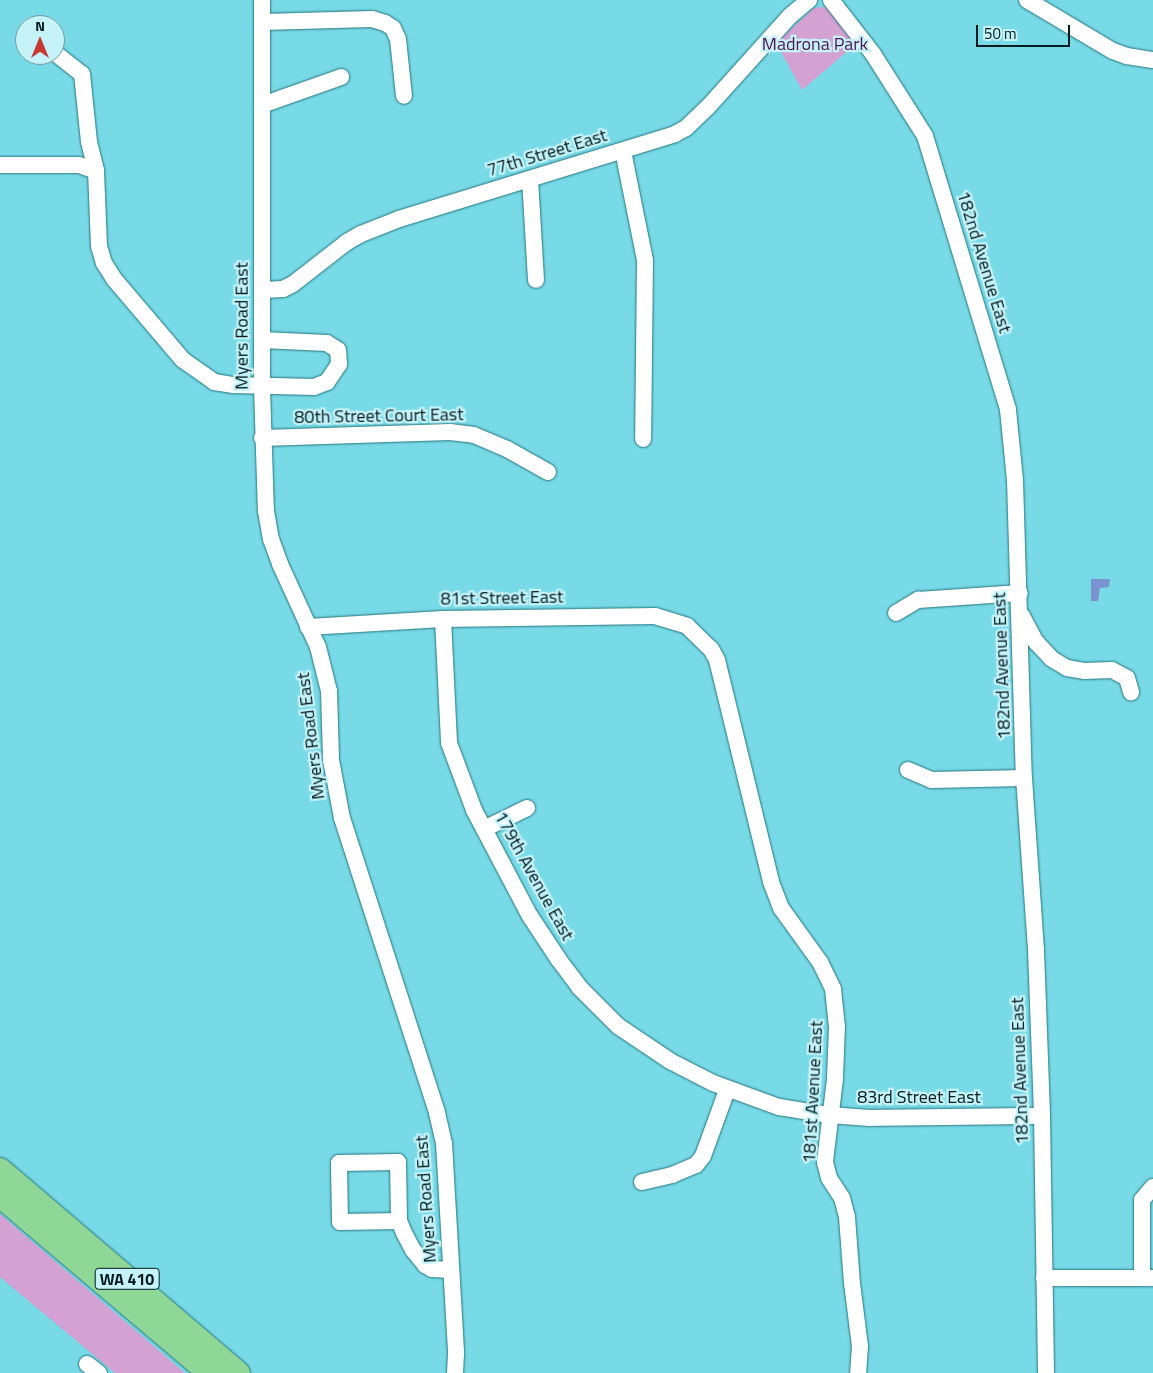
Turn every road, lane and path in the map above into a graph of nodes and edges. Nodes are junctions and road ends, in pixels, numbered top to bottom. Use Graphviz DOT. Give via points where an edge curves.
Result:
graph roads {
  1 [pos="262,0"];
  2 [pos="809,0"];
  3 [pos="832,0"];
  4 [pos="1027,0"];
  5 [pos="262,22"];
  6 [pos="1153,60"];
  7 [pos="65,61"];
  8 [pos="341,77"];
  9 [pos="404,96"];
  10 [pos="262,105"];
  11 [pos="623,151"];
  12 [pos="0,165"];
  13 [pos="96,171"];
  14 [pos="530,179"];
  15 [pos="536,280"];
  16 [pos="262,290"];
  17 [pos="262,340"];
  18 [pos="262,386"];
  19 [pos="262,438"];
  20 [pos="643,439"];
  21 [pos="548,472"];
  22 [pos="1020,593"];
  23 [pos="896,613"];
  24 [pos="1021,614"];
  25 [pos="444,619"];
  26 [pos="308,627"];
  27 [pos="694,631"];
  28 [pos="1131,692"];
  29 [pos="908,770"];
  30 [pos="1024,778"];
  31 [pos="527,808"];
  32 [pos="484,829"];
  33 [pos="727,1090"];
  34 [pos="796,1110"];
  35 [pos="829,1116"];
  36 [pos="1042,1116"];
  37 [pos="0,1170"];
  38 [pos="642,1182"];
  39 [pos="1153,1187"];
  40 [pos="0,1195"];
  41 [pos="399,1221"];
  42 [pos="451,1270"];
  43 [pos="1044,1278"];
  44 [pos="1148,1278"];
  45 [pos="210,1373"];
  46 [pos="238,1373"];
  47 [pos="455,1373"];
  48 [pos="858,1373"];
  49 [pos="1046,1373"];
  1 -- 5 [label="street, Myers Road East"];
  2 -- 11 [label="street, 77th Street East" via="790,16 708,108 686,128"];
  3 -- 22 [label="street, 182nd Avenue East" via="873,54 925,136 1008,410"];
  4 -- 6 [label="street" via="1113,51"];
  5 -- 9 [label="street" via="372,19 385,23 393,28 398,39"];
  5 -- 10 [label="street, Myers Road East"];
  7 -- 13 [label="street" via="82,74 89,142"];
  8 -- 10 [label="street"];
  10 -- 16 [label="street, Myers Road East"];
  11 -- 14 [label="street, 77th Street East"];
  11 -- 20 [label="street" via="645,260"];
  12 -- 13 [label="street" via="79,165"];
  13 -- 18 [label="street" via="100,253 114,279 183,360 202,375 222,384"];
  14 -- 15 [label="street"];
  14 -- 16 [label="street, 77th Street East" via="361,234 293,284 283,289"];
  16 -- 17 [label="street, Myers Road East"];
  17 -- 18 [label="street, Myers Road East"];
  17 -- 18 [label="street" via="327,343 334,346 339,364 327,382 314,387"];
  18 -- 19 [label="street, Myers Road East"];
  19 -- 21 [label="street, 80th Street Court East" via="450,432 474,435 508,449"];
  19 -- 26 [label="street, Myers Road East" via="271,539"];
  22 -- 23 [label="street" via="918,600"];
  22 -- 24 [label="street, 182nd Avenue East"];
  24 -- 28 [label="street" via="1036,642 1052,658 1067,668 1112,670 1127,678"];
  24 -- 30 [label="street, 182nd Avenue East"];
  25 -- 26 [label="street, 81st Street East"];
  25 -- 27 [label="street, 81st Street East" via="655,616 674,620"];
  25 -- 32 [label="street, 179th Avenue East" via="449,742"];
  26 -- 42 [label="street, Myers Road East" via="326,674 331,760 342,818 442,1135"];
  27 -- 35 [label="street, 181st Avenue East" via="712,649 717,660 774,890 781,908 820,962 833,989 837,1026 835,1079"];
  29 -- 30 [label="street" via="932,780"];
  30 -- 36 [label="street, 182nd Avenue East" via="1036,950"];
  31 -- 32 [label="street"];
  32 -- 33 [label="street, 179th Avenue East" via="530,916 579,987 618,1026 641,1043"];
  33 -- 34 [label="street, 179th Avenue East" via="765,1104"];
  33 -- 38 [label="street" via="703,1156 696,1165"];
  34 -- 35 [label="street, 83rd Street East"];
  35 -- 36 [label="street, 83rd Street East"];
  35 -- 48 [label="street, 181st Avenue East" via="825,1162 847,1212 858,1327"];
  36 -- 43 [label="street, 182nd Avenue East"];
  37 -- 46 [label="highway, WA 410"];
  39 -- 44 [label="street" via="1142,1200"];
  40 -- 45 [label="highway, WA 410"];
  41 -- 41 [label="street" via="398,1162 339,1163 340,1222"];
  41 -- 42 [label="street" via="413,1250 425,1265 432,1269"];
  42 -- 47 [label="street, Myers Road East"];
  43 -- 44 [label="street"];
  43 -- 49 [label="street, 182nd Avenue East"];
}
